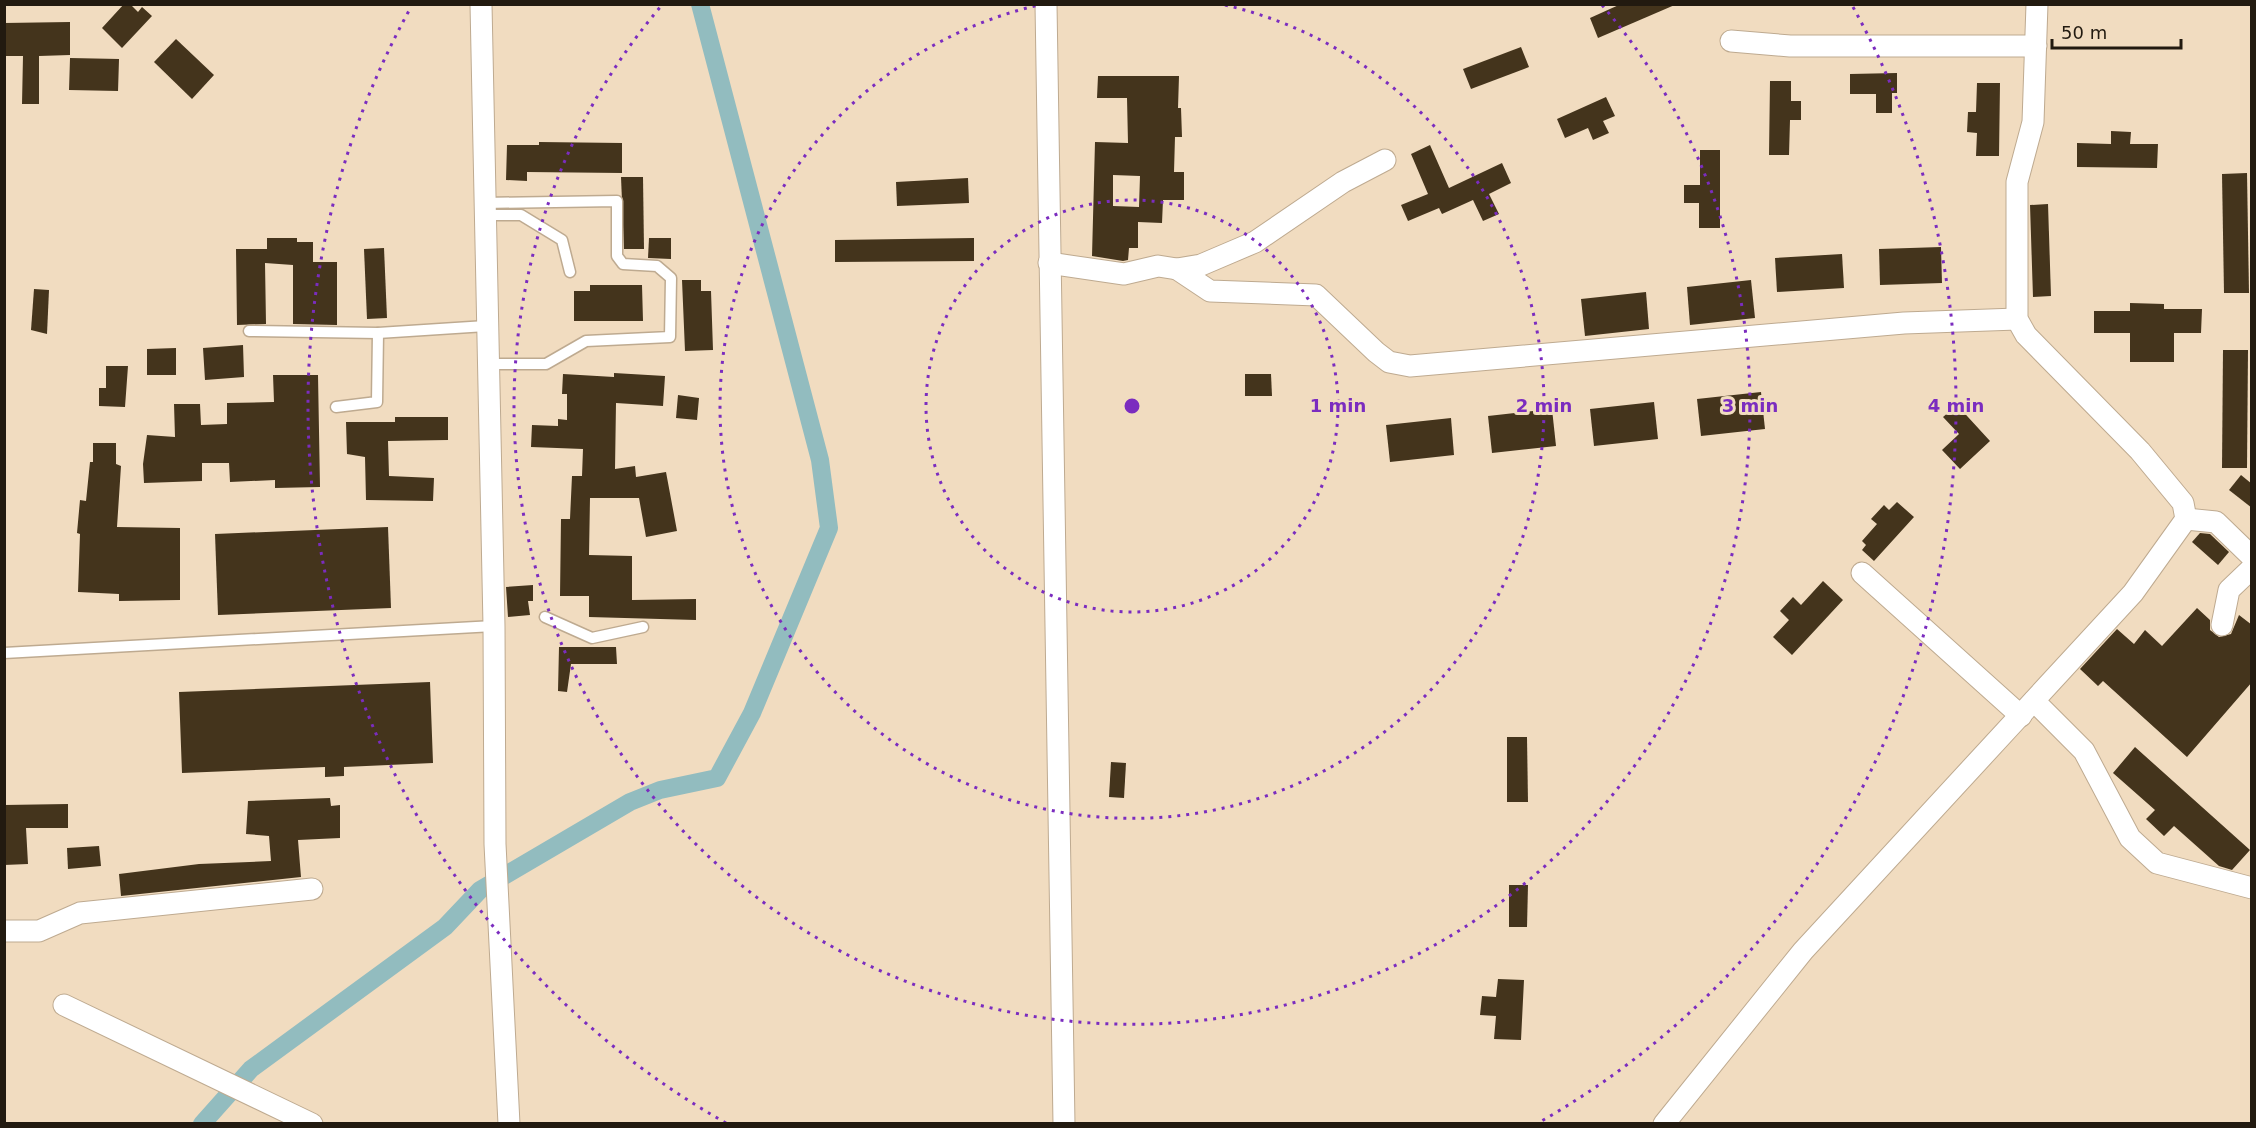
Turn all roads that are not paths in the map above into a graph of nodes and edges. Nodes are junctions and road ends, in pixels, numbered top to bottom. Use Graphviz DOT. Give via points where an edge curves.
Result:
graph roads {
  1 [pos="481,4"];
  2 [pos="1046,4"];
  3 [pos="2037,4"];
  4 [pos="1731,41"];
  5 [pos="2036,46"];
  6 [pos="1385,160"];
  7 [pos="483,209"];
  8 [pos="1049,263"];
  9 [pos="1177,269"];
  10 [pos="570,272"];
  11 [pos="2017,319"];
  12 [pos="486,326"];
  13 [pos="249,331"];
  14 [pos="378,333"];
  15 [pos="487,364"];
  16 [pos="336,407"];
  17 [pos="2186,519"];
  18 [pos="2252,557"];
  19 [pos="2252,568"];
  20 [pos="1862,573"];
  21 [pos="545,617"];
  22 [pos="2222,625"];
  23 [pos="494,626"];
  24 [pos="643,627"];
  25 [pos="4,653"];
  26 [pos="2028,709"];
  27 [pos="2252,888"];
  28 [pos="312,889"];
  29 [pos="4,931"];
  30 [pos="64,1005"];
  31 [pos="312,1124"];
  32 [pos="510,1124"];
  33 [pos="1064,1124"];
  34 [pos="1664,1124"];
  1 -- 7 [label="street"];
  2 -- 8 [label="street"];
  3 -- 5 [label="street"];
  4 -- 5 [label="street" via="1790,46"];
  5 -- 11 [label="street" via="2033,122 2017,183"];
  6 -- 9 [label="street" via="1343,182 1255,242 1201,265"];
  7 -- 10 [label="lane" via="521,214 562,240"];
  7 -- 12 [label="street"];
  7 -- 15 [label="lane" via="617,201 617,256 623,264 657,266 671,278 670,337 586,341 546,364"];
  8 -- 9 [label="street" via="1124,274 1158,266"];
  8 -- 33 [label="street"];
  9 -- 11 [label="street" via="1210,291 1316,295 1389,362 1410,366 1904,323"];
  11 -- 17 [label="street" via="2026,335 2140,451 2183,503"];
  12 -- 14 [label="lane"];
  12 -- 15 [label="street"];
  13 -- 14 [label="lane"];
  14 -- 16 [label="lane" via="377,402"];
  15 -- 23 [label="street"];
  17 -- 18 [label="street" via="2216,522"];
  17 -- 26 [label="street" via="2133,593"];
  19 -- 22 [label="street" via="2229,590"];
  20 -- 26 [label="street"];
  21 -- 24 [label="lane" via="592,638"];
  23 -- 25 [label="lane"];
  23 -- 32 [label="street" via="495,844"];
  26 -- 27 [label="street" via="2084,751 2130,838 2157,863"];
  26 -- 34 [label="street" via="1803,951"];
  28 -- 29 [label="street" via="80,913 39,931"];
  30 -- 31 [label="street"];
}
